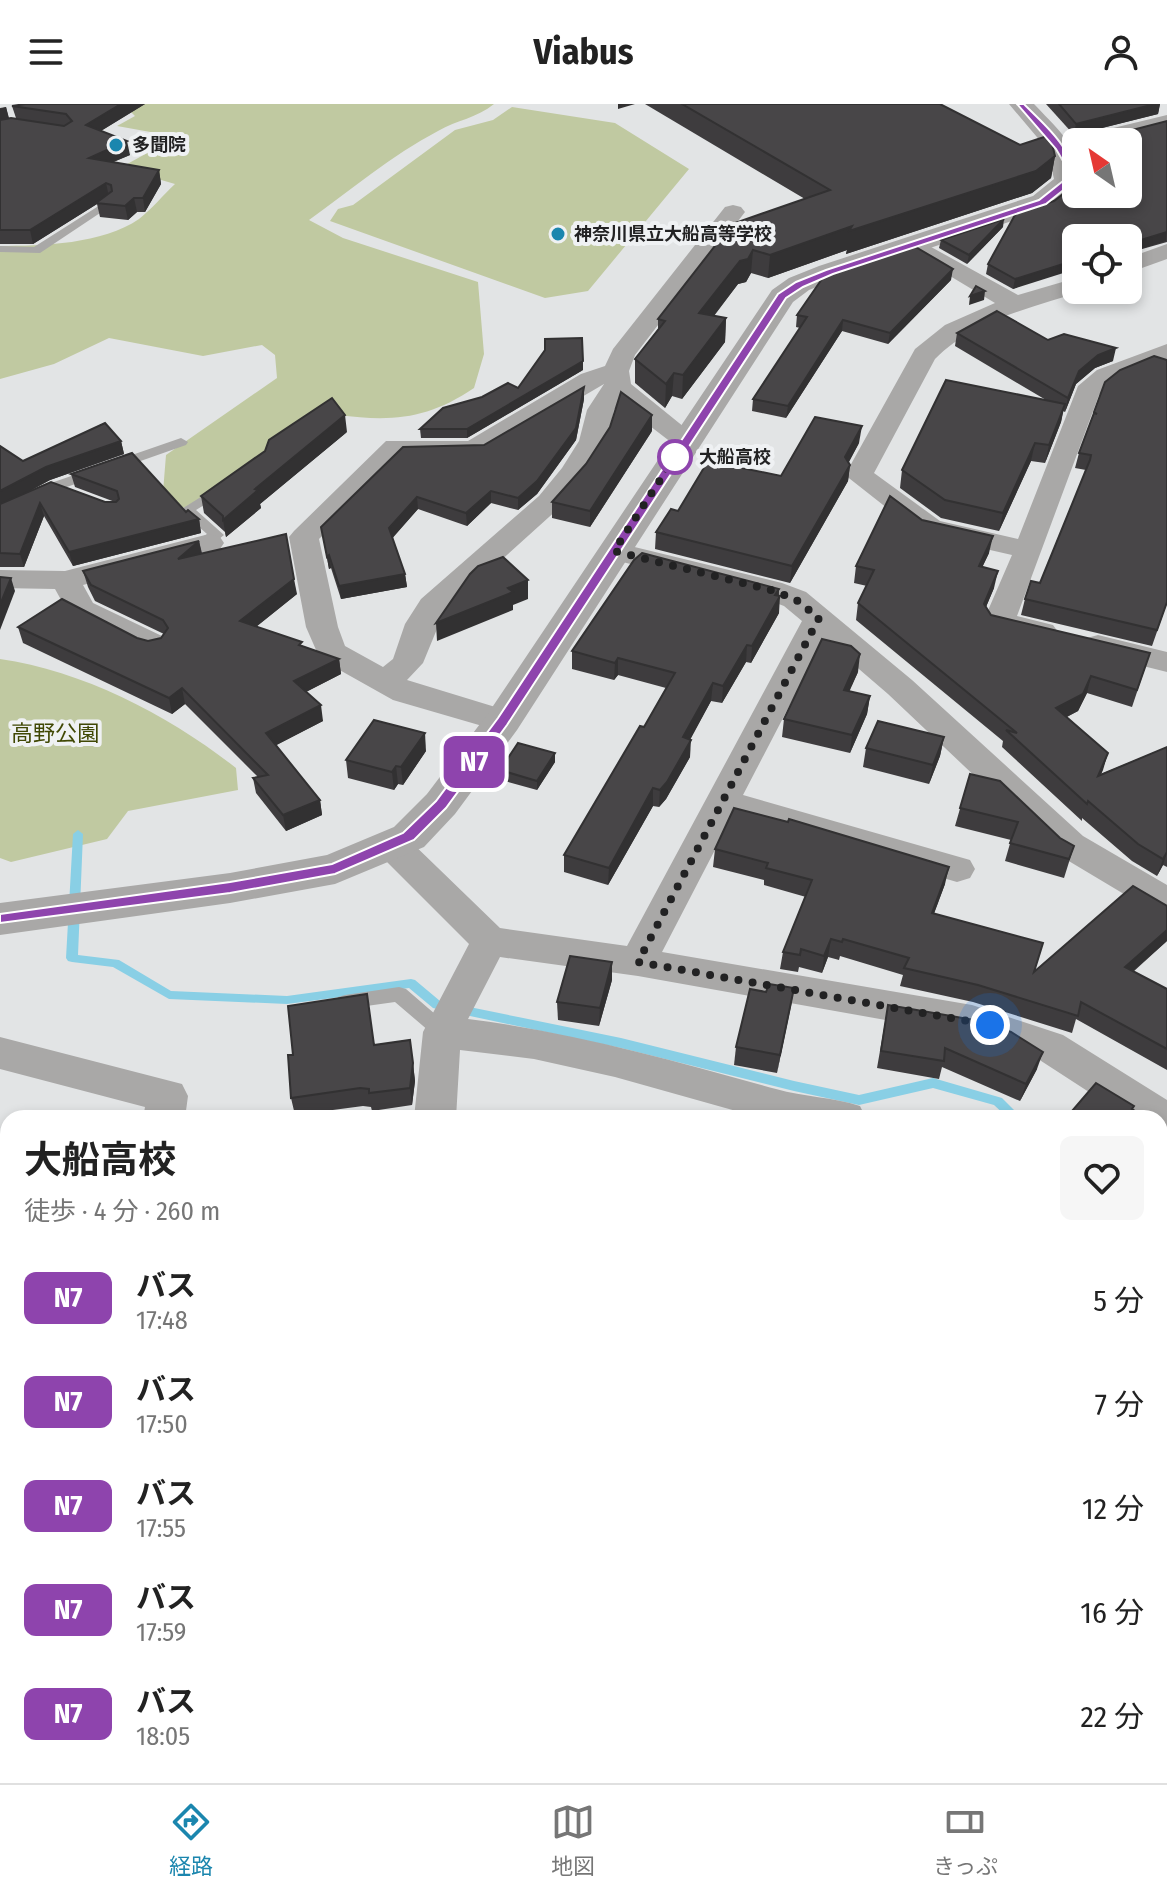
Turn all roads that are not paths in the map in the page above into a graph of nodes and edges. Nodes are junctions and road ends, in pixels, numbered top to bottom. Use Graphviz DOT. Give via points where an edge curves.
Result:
graph roads {
  1 [pos="1021,104"];
  2 [pos="1162,104"];
  3 [pos="1167,109"];
  4 [pos="1167,121"];
  5 [pos="1140,128"];
  6 [pos="1062,136"];
  7 [pos="1062,188"];
  8 [pos="108,203"];
  9 [pos="733,212"];
  10 [pos="913,244"];
  11 [pos="0,249"];
  12 [pos="1167,251"];
  13 [pos="1142,261"];
  14 [pos="1062,290"];
  15 [pos="1018,306"];
  16 [pos="1166,354"];
  17 [pos="617,379"];
  18 [pos="686,440"];
  19 [pos="181,442"];
  20 [pos="236,478"];
  21 [pos="54,487"];
  22 [pos="78,496"];
  23 [pos="0,515"];
  24 [pos="209,543"];
  25 [pos="1029,550"];
  26 [pos="614,551"];
  27 [pos="0,579"];
  28 [pos="65,580"];
  29 [pos="819,618"];
  30 [pos="153,644"];
  31 [pos="1167,662"];
  32 [pos="386,682"];
  33 [pos="503,721"];
  34 [pos="720,801"];
  35 [pos="393,846"];
  36 [pos="957,869"];
  37 [pos="1167,902"];
  38 [pos="0,919"];
  39 [pos="489,941"];
  40 [pos="638,962"];
  41 [pos="327,1005"];
  42 [pos="443,1032"];
  43 [pos="0,1053"];
  44 [pos="165,1110"];
  45 [pos="437,1110"];
  46 [pos="794,1110"];
  47 [pos="1150,1110"];
  1 -- 6 [label="street"];
  2 -- 3 [label="street"];
  4 -- 5 [label="street"];
  7 -- 10 [label="street" via="1042,202"];
  8 -- 11 [label="lane" via="36,251"];
  9 -- 17 [label="street" via="622,354"];
  10 -- 15 [label="street"];
  10 -- 18 [label="street" via="829,272 782,296"];
  12 -- 13 [label="street"];
  14 -- 15 [label="street"];
  15 -- 25 [label="street" via="934,343 859,475 930,528"];
  16 -- 25 [label="street" via="1106,376 1087,392"];
  17 -- 18 [label="street" via="644,410"];
  17 -- 32 [label="street" via="593,441 574,472 549,502 432,606 407,663"];
  17 -- 32 [label="street" via="590,380 473,449 396,447 304,537 331,652"];
  18 -- 26 [label="street"];
  19 -- 21 [label="lane"];
  20 -- 24 [label="lane" via="187,510 217,535 207,539"];
  21 -- 22 [label="lane"];
  21 -- 23 [label="lane"];
  24 -- 28 [label="street"];
  25 -- 31 [label="street" via="999,622"];
  26 -- 29 [label="street" via="771,590 795,599"];
  26 -- 33 [label="street"];
  27 -- 28 [label="street"];
  28 -- 30 [label="street" via="81,609"];
  29 -- 34 [label="street"];
  29 -- 37 [label="street" via="1070,845"];
  32 -- 33 [label="street" via="405,693"];
  33 -- 35 [label="street" via="441,804"];
  34 -- 36 [label="street"];
  34 -- 40 [label="street"];
  35 -- 38 [label="street" via="335,869"];
  35 -- 39 [label="street"];
  39 -- 40 [label="street"];
  39 -- 42 [label="street"];
  40 -- 47 [label="street" via="1009,1030 1049,1046"];
  41 -- 42 [label="lane" via="399,994"];
  42 -- 45 [label="street"];
  42 -- 46 [label="street" via="534,1043"];
  43 -- 44 [label="street" via="167,1096"];
}
